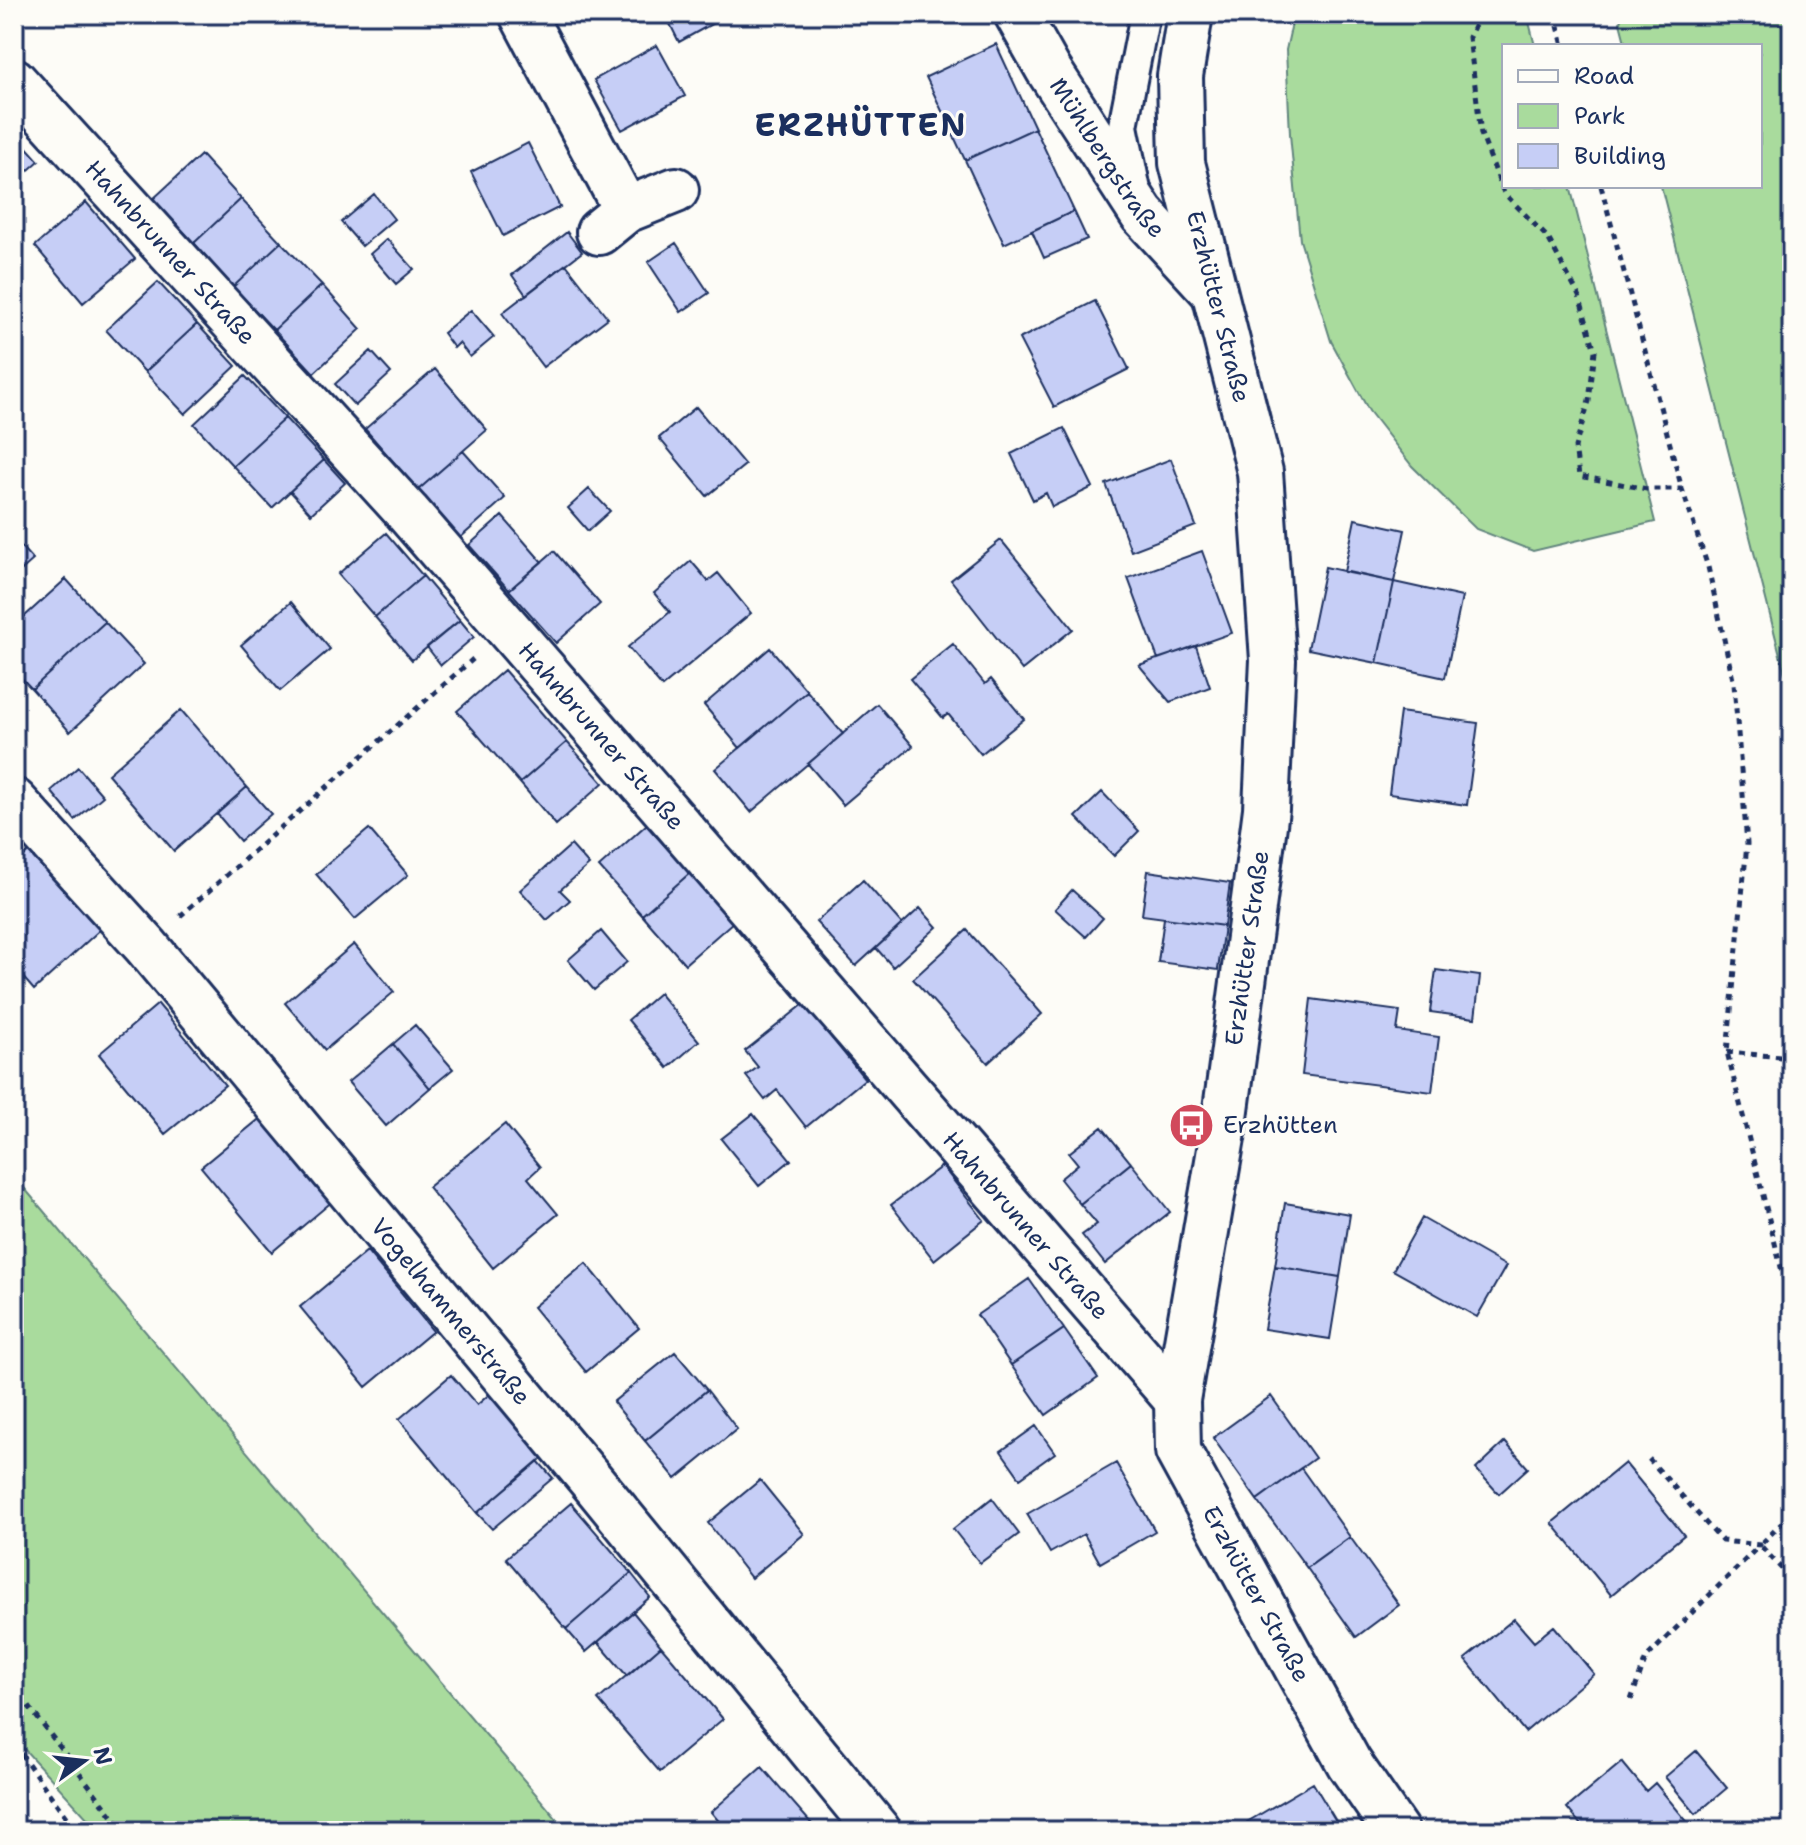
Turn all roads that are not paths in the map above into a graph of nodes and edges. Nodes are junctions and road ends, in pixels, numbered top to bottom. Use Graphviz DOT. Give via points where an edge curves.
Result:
graph roads {
  1 [pos="522,14"];
  2 [pos="1017,14"];
  3 [pos="1145,14"];
  4 [pos="1190,14"];
  5 [pos="14,81"];
  6 [pos="676,190"];
  7 [pos="1142,214"];
  8 [pos="1213,291"];
  9 [pos="14,801"];
  10 [pos="1177,1400"];
  11 [pos="878,1831"];
  12 [pos="1396,1831"];
  1 -- 6 [label="street" via="612,221"];
  2 -- 7 [label="street, Mühlbergstraße"];
  3 -- 7 [label="lane" via="1123,126"];
  4 -- 8 [label="street, Erzhütter Straße" via="1180,76 1182,163"];
  5 -- 10 [label="street, Hahnbrunner Straße" via="407,512"];
  7 -- 8 [label="street, Mühlbergstraße"];
  8 -- 10 [label="street, Erzhütter Straße" via="1260,472 1273,660 1262,840 1223,1132"];
  9 -- 11 [label="street, Vogelhammerstraße" via="146,946"];
  10 -- 12 [label="street, Erzhütter Straße" via="1178,1451 1349,1763"];
}
